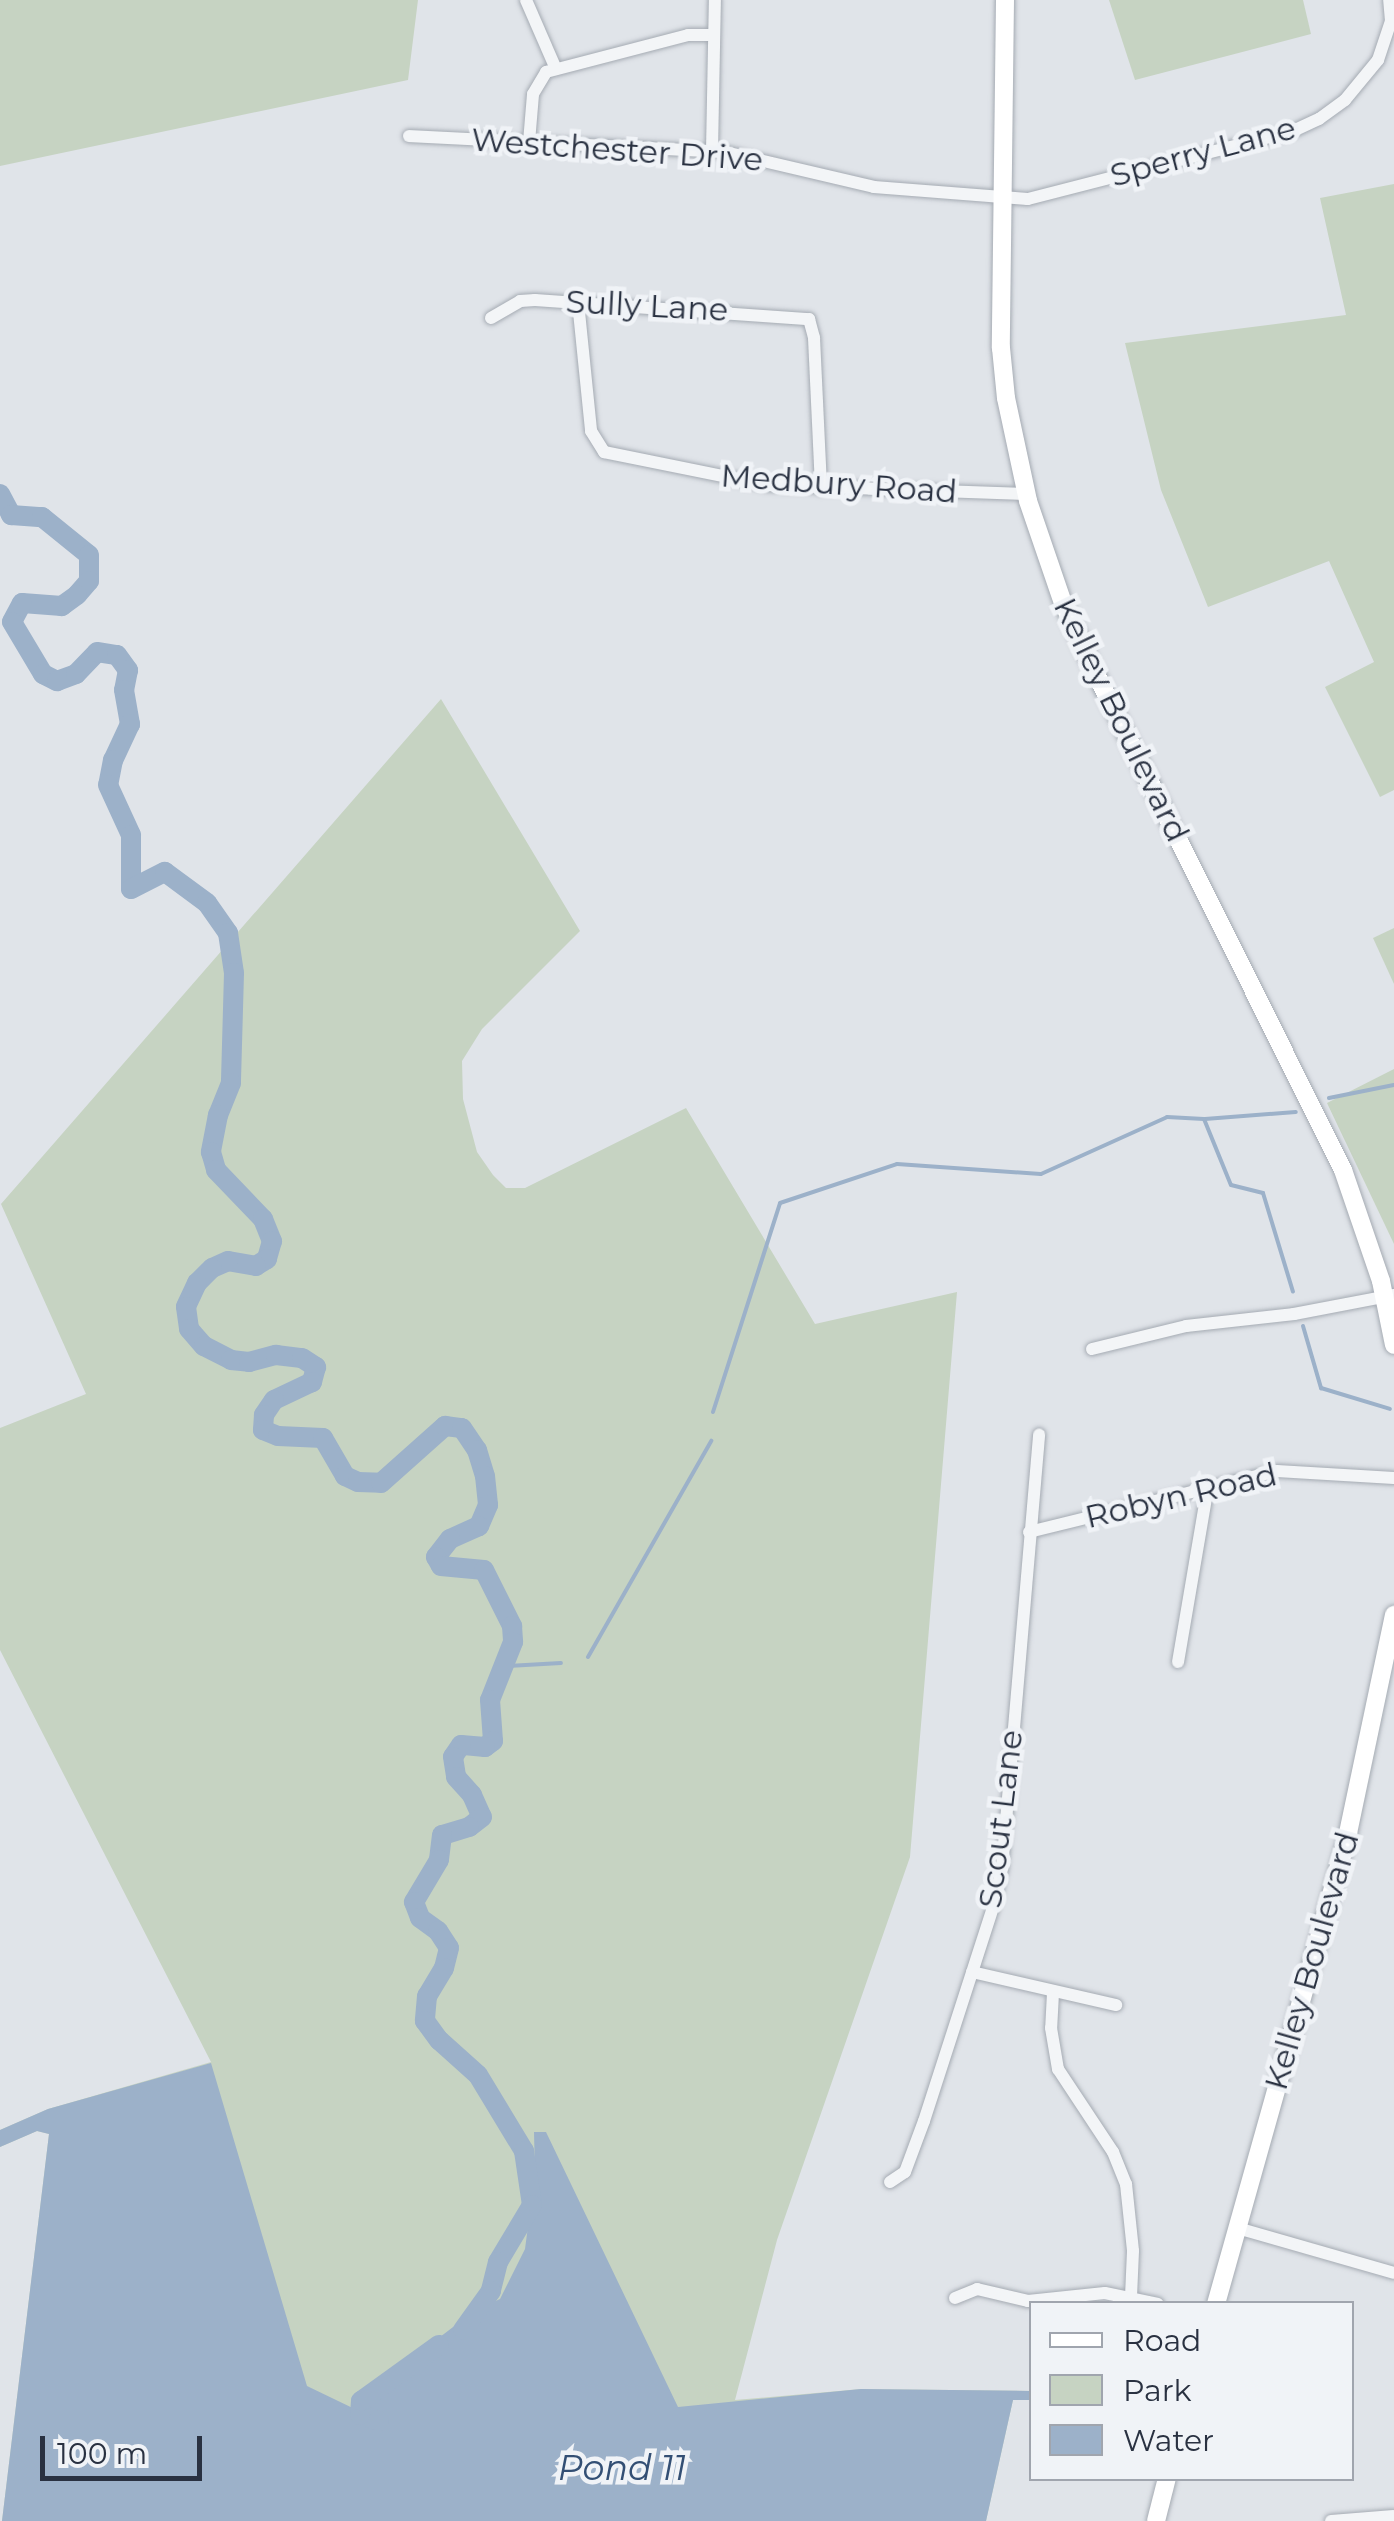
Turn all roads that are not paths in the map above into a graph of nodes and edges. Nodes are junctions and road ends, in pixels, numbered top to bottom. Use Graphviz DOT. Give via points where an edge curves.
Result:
graph roads {
  1 [pos="526,0"];
  2 [pos="715,0"];
  3 [pos="1004,0"];
  4 [pos="1388,0"];
  5 [pos="714,35"];
  6 [pos="556,69"];
  7 [pos="409,136"];
  8 [pos="529,142"];
  9 [pos="712,151"];
  10 [pos="1002,199"];
  11 [pos="578,302"];
  12 [pos="491,318"];
  13 [pos="821,489"];
  14 [pos="1026,494"];
  15 [pos="1389,1296"];
  16 [pos="1394,1346"];
  17 [pos="1092,1349"];
  18 [pos="1039,1435"];
  19 [pos="1394,1478"];
  20 [pos="1208,1486"];
  21 [pos="1029,1532"];
  22 [pos="1394,1615"];
  23 [pos="1178,1662"];
  24 [pos="972,1972"];
  25 [pos="1053,1993"];
  26 [pos="1116,2005"];
  27 [pos="890,2182"];
  28 [pos="1237,2228"];
  29 [pos="1394,2274"];
  30 [pos="1131,2296"];
  31 [pos="954,2298"];
  32 [pos="1148,2301"];
  33 [pos="1217,2301"];
  34 [pos="1166,2481"];
  35 [pos="1394,2516"];
  36 [pos="1156,2521"];
  37 [pos="1331,2521"];
  1 -- 6 [label="street"];
  2 -- 5 [label="street"];
  3 -- 10 [label="main road, Kelley Boulevard"];
  4 -- 10 [label="street, Sperry Lane" via="1391,22 1378,60 1319,119 1043,196"];
  5 -- 6 [label="street" via="688,35"];
  5 -- 9 [label="street"];
  6 -- 8 [label="street" via="536,82"];
  7 -- 8 [label="street, Westchester Drive"];
  8 -- 9 [label="street, Westchester Drive"];
  9 -- 10 [label="street, Westchester Drive" via="874,187"];
  10 -- 14 [label="main road, Kelley Boulevard" via="1001,348"];
  11 -- 12 [label="street, Sully Lane" via="520,301"];
  11 -- 13 [label="street, Medbury Road" via="596,444 608,454 729,479"];
  11 -- 13 [label="street, Sully Lane" via="807,318 814,338"];
  13 -- 14 [label="street, Medbury Road"];
  14 -- 15 [label="main road, Kelley Boulevard" via="1070,619 1343,1170"];
  15 -- 16 [label="main road, Kelley Boulevard"];
  15 -- 17 [label="street" via="1186,1326"];
  18 -- 21 [label="street, Scout Lane"];
  19 -- 20 [label="street, Robyn Road" via="1296,1470"];
  20 -- 21 [label="street, Robyn Road"];
  20 -- 23 [label="street"];
  21 -- 24 [label="street, Scout Lane" via="1002,1868"];
  22 -- 28 [label="main road, Kelley Boulevard" via="1348,1832"];
  24 -- 25 [label="street"];
  24 -- 27 [label="street, Scout Lane" via="905,2172"];
  25 -- 26 [label="street"];
  25 -- 30 [label="street" via="1058,2068 1114,2152 1126,2184"];
  28 -- 29 [label="street"];
  28 -- 33 [label="main road, Kelley Boulevard"];
  30 -- 31 [label="street" via="1028,2301 978,2289"];
  30 -- 32 [label="street"];
  34 -- 36 [label="main road"];
  35 -- 37 [label="street"];
}
